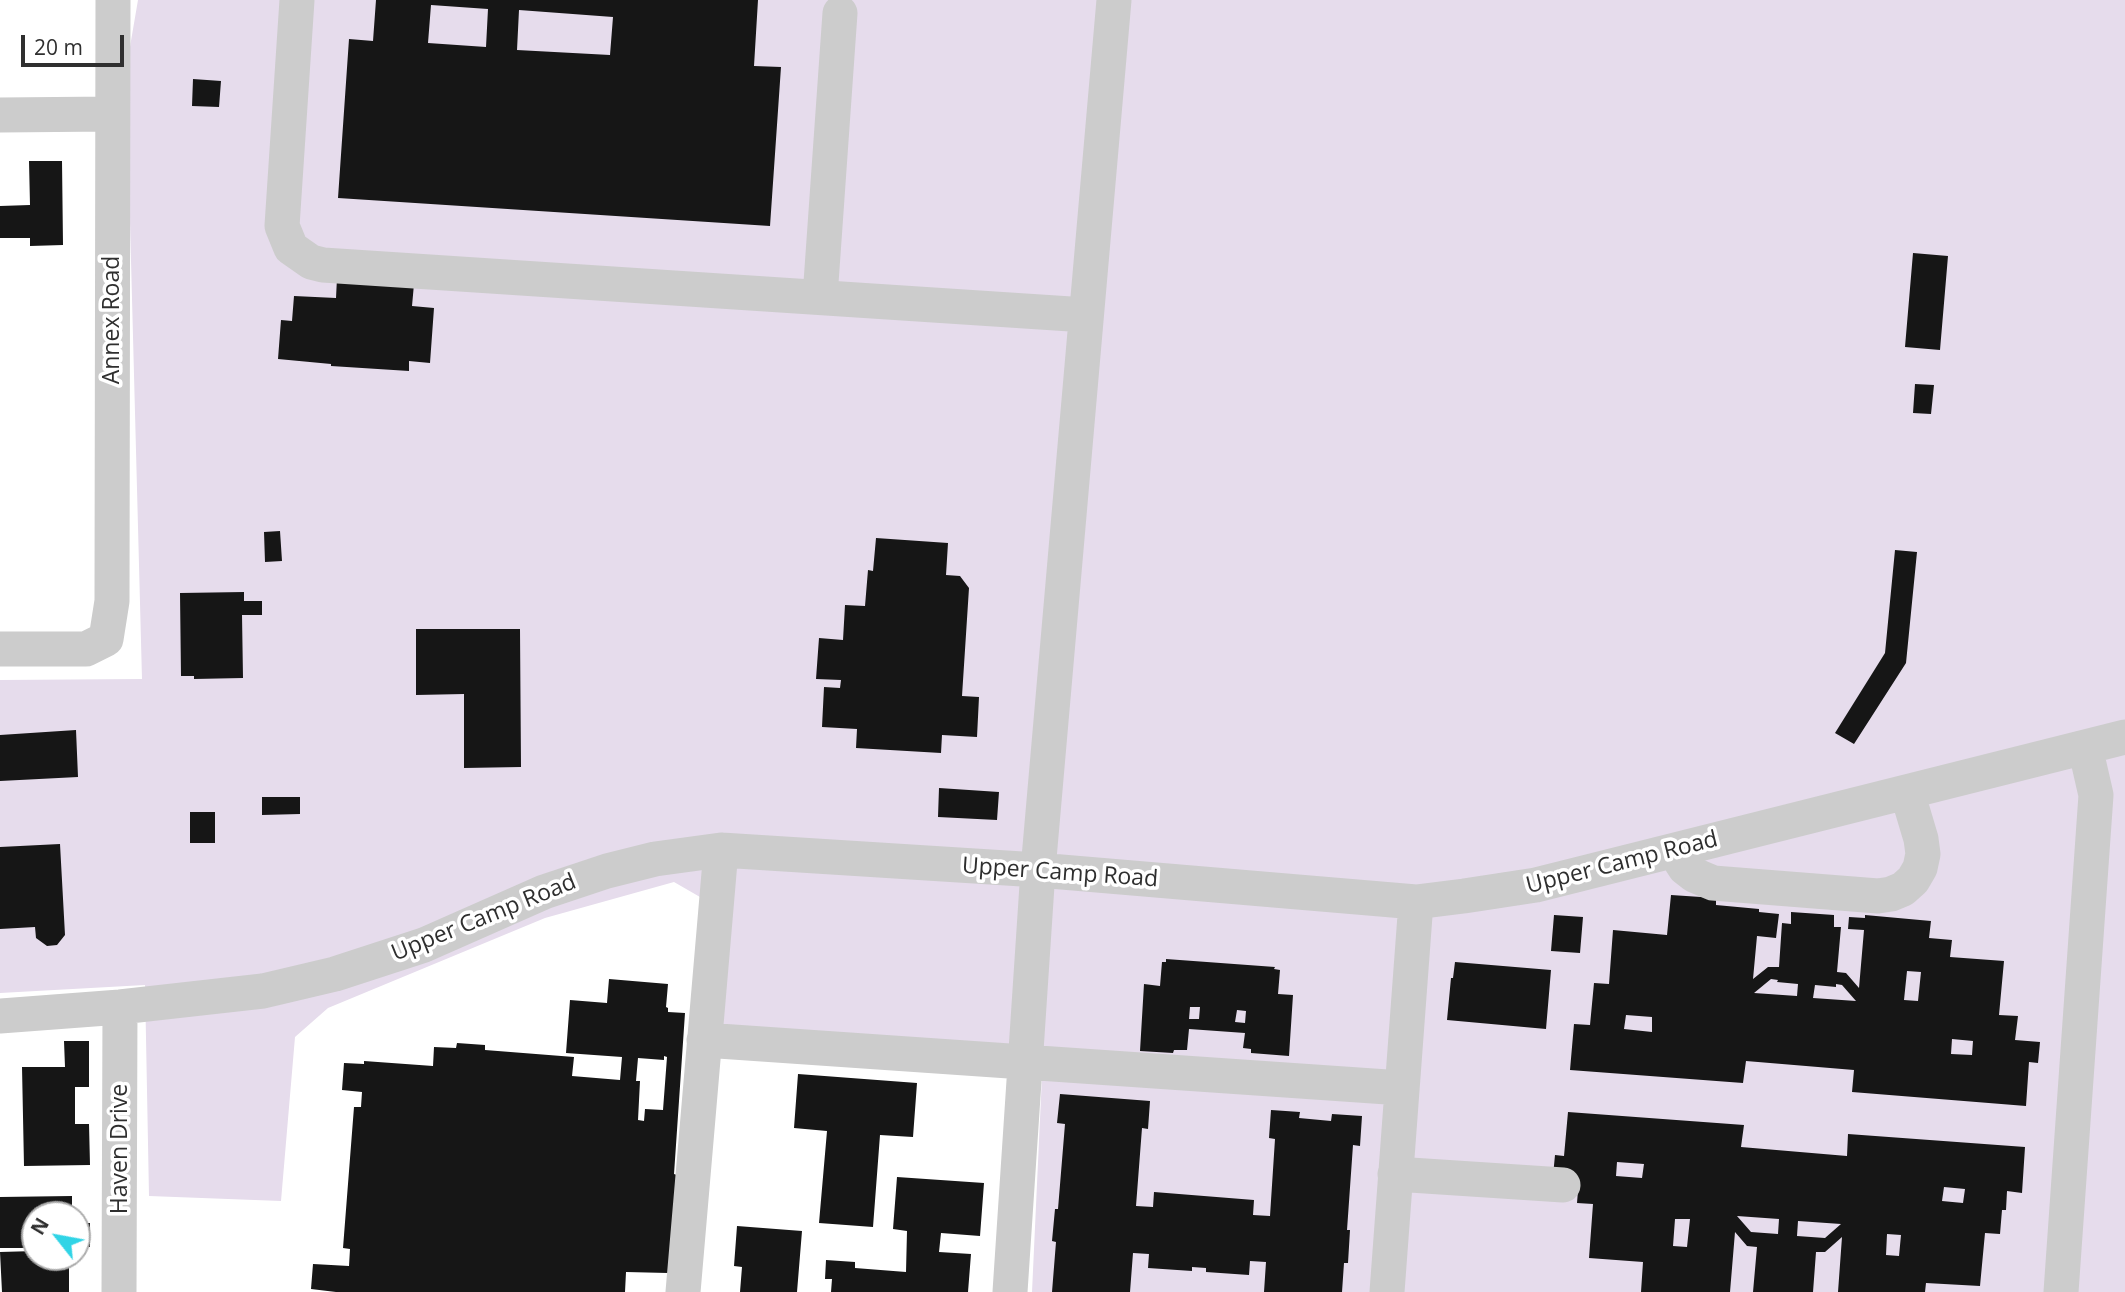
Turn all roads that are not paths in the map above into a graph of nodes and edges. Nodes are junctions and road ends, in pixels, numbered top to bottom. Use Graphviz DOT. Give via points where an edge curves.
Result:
graph roads {
  1 [pos="113,0"];
  2 [pos="297,0"];
  3 [pos="1114,0"];
  4 [pos="840,13"];
  5 [pos="111,114"];
  6 [pos="0,115"];
  7 [pos="820,297"];
  8 [pos="1086,315"];
  9 [pos="0,649"];
  10 [pos="2125,737"];
  11 [pos="2085,747"];
  12 [pos="1907,792"];
  13 [pos="721,850"];
  14 [pos="1674,850"];
  15 [pos="1038,870"];
  16 [pos="1416,902"];
  17 [pos="120,1007"];
  18 [pos="0,1016"];
  19 [pos="704,1040"];
  20 [pos="1025,1063"];
  21 [pos="1402,1088"];
  22 [pos="1395,1174"];
  23 [pos="1563,1185"];
  24 [pos="119,1292"];
  25 [pos="682,1292"];
  26 [pos="1010,1292"];
  27 [pos="1387,1292"];
  28 [pos="2061,1292"];
  1 -- 5 [label="street, Annex Road"];
  2 -- 7 [label="street" via="282,215 285,238 300,256 323,265"];
  3 -- 8 [label="street"];
  4 -- 7 [label="street"];
  5 -- 6 [label="street"];
  5 -- 9 [label="street, Annex Road" via="112,601 106,639 86,649"];
  7 -- 8 [label="street"];
  8 -- 15 [label="street"];
  10 -- 11 [label="street, Upper Camp Road"];
  11 -- 12 [label="street, Upper Camp Road"];
  11 -- 28 [label="street" via="2096,795"];
  12 -- 14 [label="street, Upper Camp Road"];
  12 -- 14 [label="street" via="1923,854 1913,880 1891,894 1713,883 1694,876"];
  13 -- 15 [label="street, Upper Camp Road"];
  13 -- 17 [label="street, Upper Camp Road" via="655,859 595,875 544,892 424,945 335,974 263,991"];
  13 -- 19 [label="street"];
  14 -- 16 [label="street, Upper Camp Road" via="1536,885"];
  15 -- 16 [label="street, Upper Camp Road"];
  15 -- 20 [label="street"];
  16 -- 21 [label="street"];
  17 -- 18 [label="street, Upper Camp Road"];
  17 -- 24 [label="street, Haven Drive"];
  19 -- 20 [label="street"];
  19 -- 25 [label="street"];
  20 -- 21 [label="street"];
  20 -- 26 [label="street"];
  21 -- 22 [label="street"];
  22 -- 23 [label="street"];
  22 -- 27 [label="street"];
}
